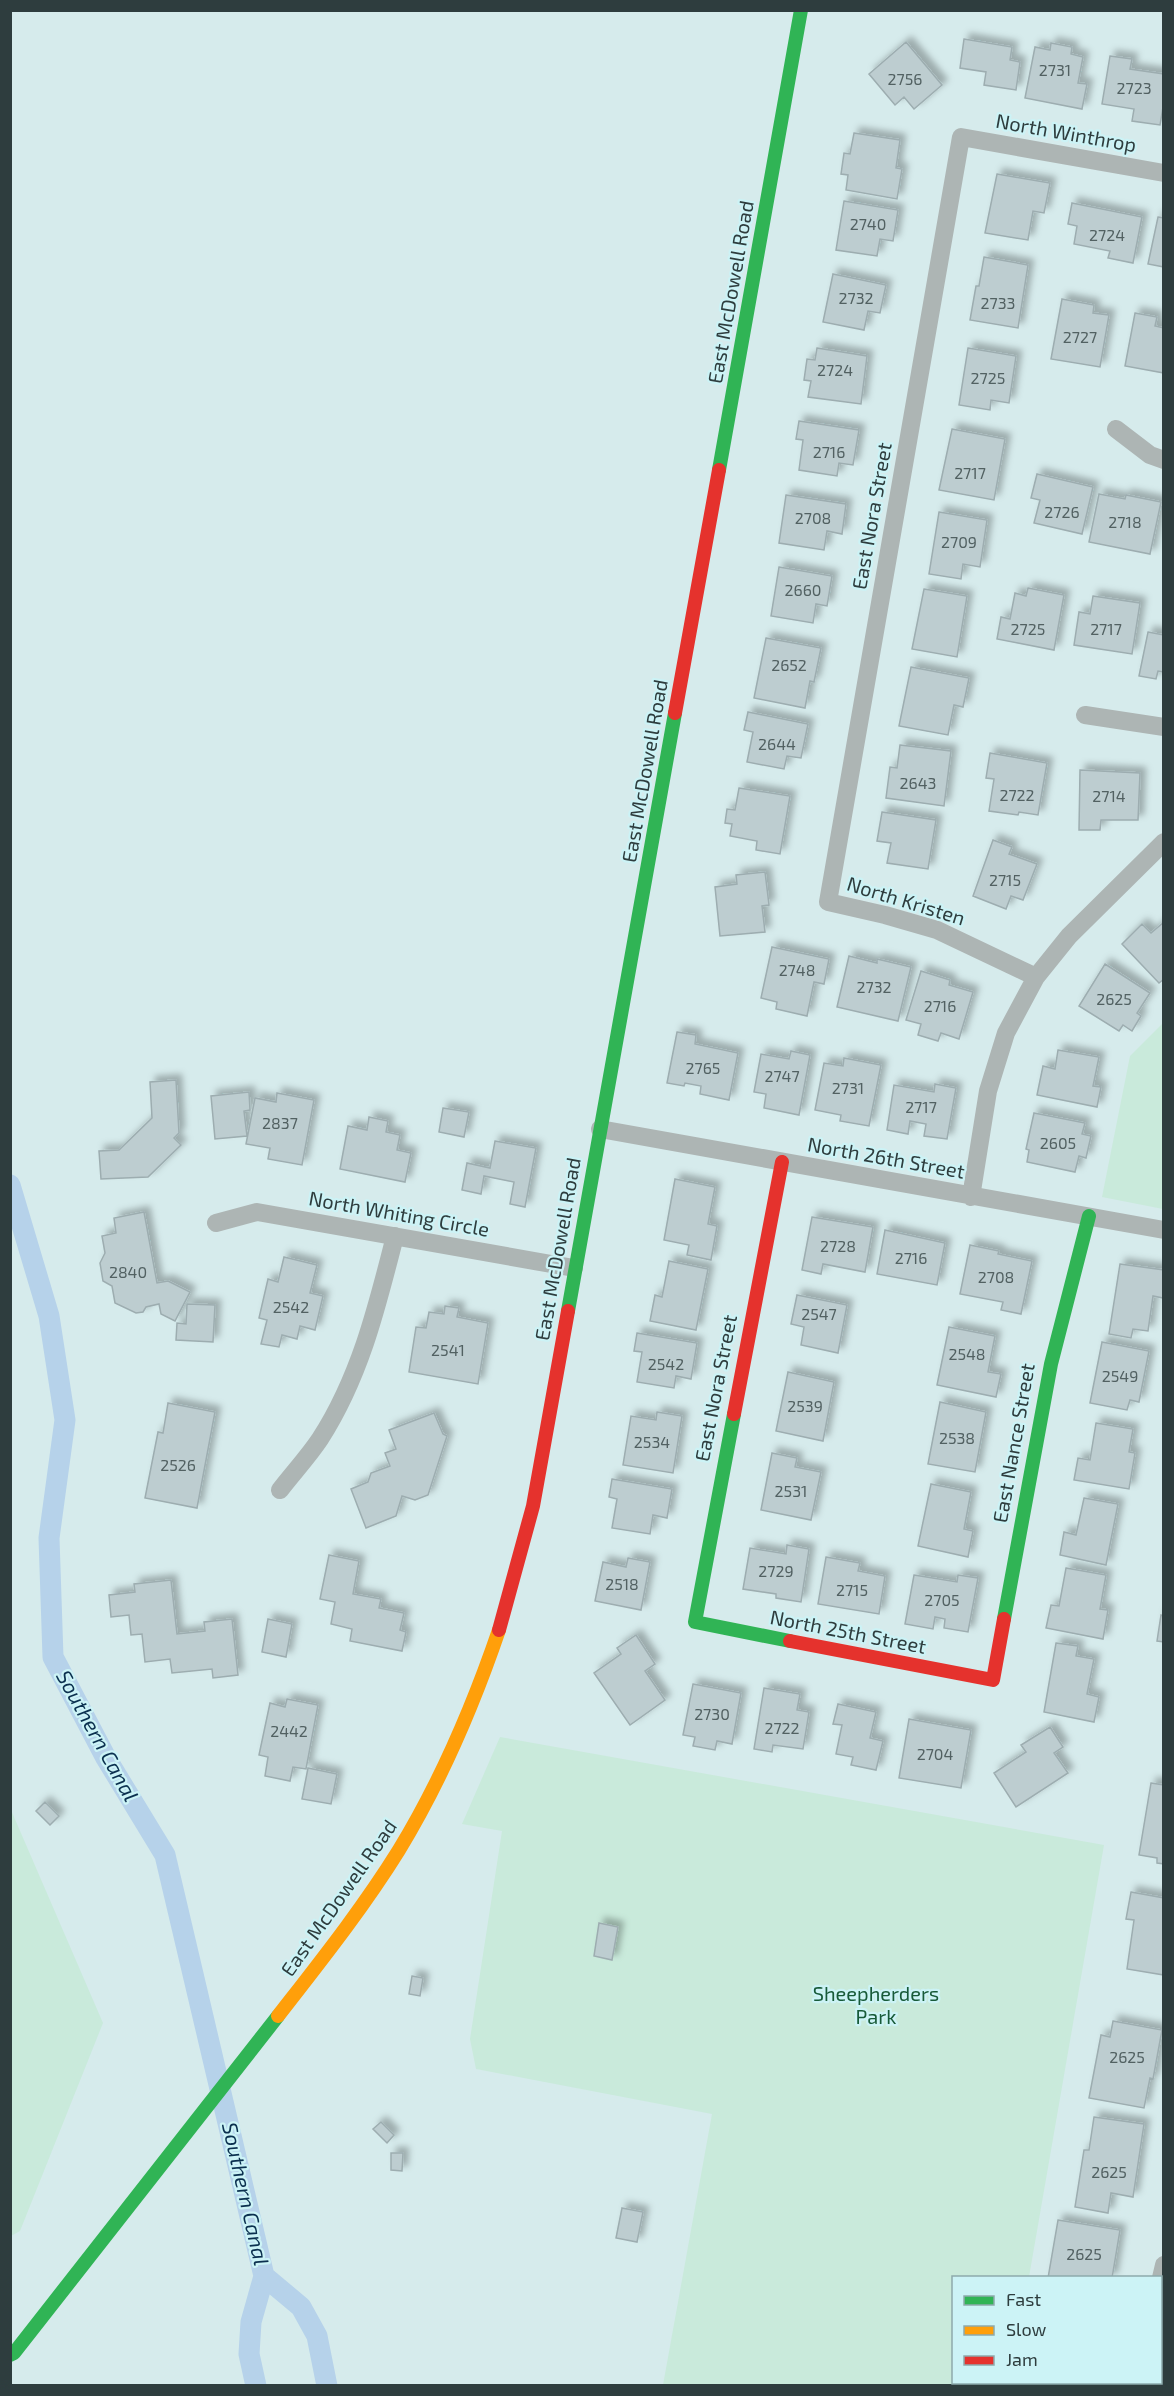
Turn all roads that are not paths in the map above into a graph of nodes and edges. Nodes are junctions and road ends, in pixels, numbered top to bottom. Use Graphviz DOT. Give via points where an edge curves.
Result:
graph roads {
  1 [pos="801,10"];
  2 [pos="961,137"];
  3 [pos="1164,173"];
  4 [pos="1116,429"];
  5 [pos="1164,460"];
  6 [pos="1085,715"];
  7 [pos="1164,727"];
  8 [pos="1164,842"];
  9 [pos="828,902"];
  10 [pos="1036,977"];
  11 [pos="600,1129"];
  12 [pos="782,1162"];
  13 [pos="971,1197"];
  14 [pos="1089,1216"];
  15 [pos="216,1223"];
  16 [pos="1164,1230"];
  17 [pos="395,1236"];
  18 [pos="574,1268"];
  19 [pos="280,1490"];
  20 [pos="695,1622"];
  21 [pos="993,1680"];
  22 [pos="12,2353"];
  23 [pos="10,2371"];
  1 -- 11 [label="main road, East McDowell Road"];
  2 -- 3 [label="street, North Winthrop"];
  2 -- 9 [label="street, East Nora Street"];
  4 -- 5 [label="street" via="1150,455"];
  6 -- 7 [label="street"];
  8 -- 10 [label="street" via="1069,936"];
  9 -- 10 [label="street, North Kristen" via="937,930"];
  10 -- 13 [label="street" via="1006,1033 988,1090"];
  11 -- 12 [label="street, North 26th Street"];
  11 -- 18 [label="main road, East McDowell Road"];
  12 -- 13 [label="street, North 26th Street"];
  12 -- 20 [label="main road, East Nora Street"];
  13 -- 14 [label="street, North 26th Street"];
  14 -- 16 [label="street, North 26th Street"];
  14 -- 21 [label="main road, East Nance Street" via="1051,1364"];
  15 -- 17 [label="street, North Whiting Circle" via="256,1212"];
  17 -- 18 [label="street, North Whiting Circle"];
  17 -- 19 [label="street" via="371,1331 346,1391 320,1439"];
  18 -- 22 [label="main road, East McDowell Road" via="521,1558 482,1682 418,1818 339,1936"];
  20 -- 21 [label="main road, North 25th Street"];
  22 -- 23 [label="main road, East McDowell Road"];
}
